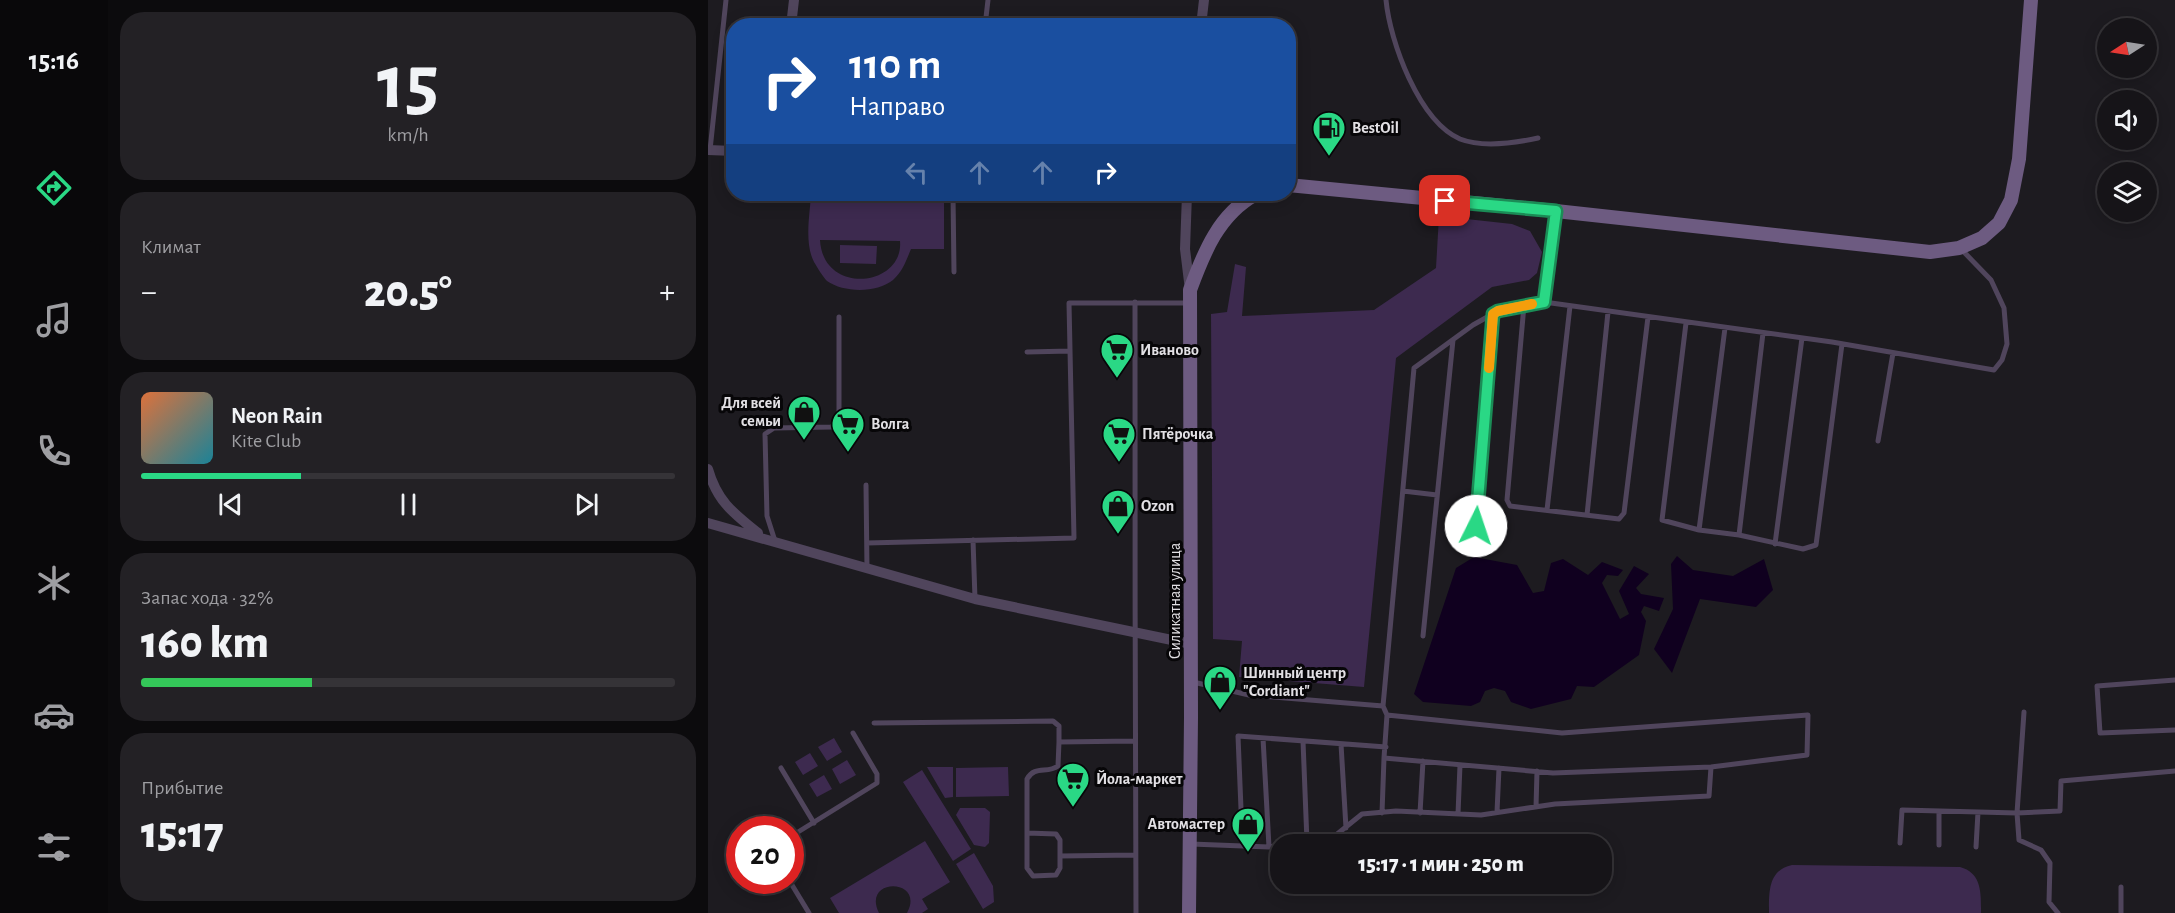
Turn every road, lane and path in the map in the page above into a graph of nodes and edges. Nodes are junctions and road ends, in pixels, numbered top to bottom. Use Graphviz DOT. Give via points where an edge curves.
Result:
graph roads {
  1 [pos="726,0"];
  2 [pos="794,0"];
  3 [pos="988,0"];
  4 [pos="1204,0"];
  5 [pos="1386,0"];
  6 [pos="2031,0"];
  7 [pos="792,18"];
  8 [pos="986,18"];
  9 [pos="1202,18"];
  10 [pos="711,98"];
  11 [pos="1538,138"];
  12 [pos="709,150"];
  13 [pos="726,151"];
  14 [pos="1296,186"];
  15 [pos="953,201"];
  16 [pos="1187,201"];
  17 [pos="1247,201"];
  18 [pos="1556,211"];
  19 [pos="1959,248"];
  20 [pos="954,272"];
  21 [pos="1190,296"];
  22 [pos="1135,302"];
  23 [pos="1544,302"];
  24 [pos="1524,306"];
  25 [pos="1570,306"];
  26 [pos="1608,312"];
  27 [pos="1493,314"];
  28 [pos="839,317"];
  29 [pos="1648,317"];
  30 [pos="1686,322"];
  31 [pos="1725,328"];
  32 [pos="1763,333"];
  33 [pos="1802,338"];
  34 [pos="1453,340"];
  35 [pos="1842,344"];
  36 [pos="1070,351"];
  37 [pos="1027,352"];
  38 [pos="1893,353"];
  39 [pos="1878,441"];
  40 [pos="708,469"];
  41 [pos="866,485"];
  42 [pos="1403,491"];
  43 [pos="1437,495"];
  44 [pos="1546,510"];
  45 [pos="1587,515"];
  46 [pos="708,522"];
  47 [pos="1699,530"];
  48 [pos="1738,535"];
  49 [pos="763,537"];
  50 [pos="973,540"];
  51 [pos="775,541"];
  52 [pos="867,543"];
  53 [pos="1775,543"];
  54 [pos="1475,544"];
  55 [pos="867,569"];
  56 [pos="975,599"];
  57 [pos="1133,631"];
  58 [pos="1423,636"];
  59 [pos="1191,644"];
  60 [pos="2175,680"];
  61 [pos="1191,681"];
  62 [pos="1383,706"];
  63 [pos="2024,712"];
  64 [pos="1387,715"];
  65 [pos="874,723"];
  66 [pos="2175,730"];
  67 [pos="853,733"];
  68 [pos="1263,738"];
  69 [pos="1134,741"];
  70 [pos="1303,741"];
  71 [pos="1059,742"];
  72 [pos="1341,744"];
  73 [pos="1386,747"];
  74 [pos="1384,758"];
  75 [pos="1423,761"];
  76 [pos="1460,765"];
  77 [pos="1711,767"];
  78 [pos="781,768"];
  79 [pos="1499,768"];
  80 [pos="1537,771"];
  81 [pos="2175,771"];
  82 [pos="1536,807"];
  83 [pos="1939,811"];
  84 [pos="1497,812"];
  85 [pos="1978,812"];
  86 [pos="1382,813"];
  87 [pos="1420,813"];
  88 [pos="2017,813"];
  89 [pos="1458,814"];
  90 [pos="814,823"];
  91 [pos="1346,828"];
  92 [pos="804,829"];
  93 [pos="1027,833"];
  94 [pos="1242,833"];
  95 [pos="1307,834"];
  96 [pos="1338,834"];
  97 [pos="1900,843"];
  98 [pos="1190,844"];
  99 [pos="1939,845"];
  100 [pos="1269,847"];
  101 [pos="1976,847"];
  102 [pos="1135,855"];
  103 [pos="1060,856"];
  104 [pos="2121,887"];
  105 [pos="797,894"];
  106 [pos="809,913"];
  107 [pos="1136,913"];
  108 [pos="1189,913"];
  109 [pos="2058,913"];
  110 [pos="2121,913"];
  1 -- 10 [label="lane"];
  2 -- 7 [label="street"];
  3 -- 8 [label="lane"];
  4 -- 9 [label="street"];
  5 -- 11 [label="lane" via="1401,55 1437,123 1473,142"];
  6 -- 19 [label="street" via="2019,159 2011,200 1999,223 1982,238"];
  10 -- 12 [label="lane"];
  12 -- 13 [label="street"];
  14 -- 18 [label="street"];
  15 -- 20 [label="lane"];
  16 -- 21 [label="street" via="1185,249"];
  17 -- 21 [label="street" via="1216,231"];
  18 -- 19 [label="street" via="1930,252"];
  18 -- 23 [label="lane"];
  19 -- 38 [label="lane" via="1999,293 2007,344 2002,360 1994,370"];
  21 -- 22 [label="lane"];
  21 -- 59 [label="street, Силикатная улица"];
  22 -- 36 [label="lane" via="1069,303"];
  22 -- 57 [label="lane"];
  23 -- 24 [label="lane"];
  23 -- 25 [label="lane"];
  24 -- 27 [label="lane"];
  24 -- 44 [label="lane" via="1507,500 1510,506"];
  25 -- 26 [label="lane"];
  25 -- 44 [label="lane"];
  26 -- 29 [label="lane"];
  26 -- 45 [label="lane"];
  27 -- 34 [label="lane"];
  27 -- 54 [label="lane"];
  28 -- 51 [label="lane" via="839,416 832,427 774,428 765,434 767,516"];
  29 -- 30 [label="lane"];
  29 -- 45 [label="lane" via="1624,513 1619,519"];
  30 -- 31 [label="lane"];
  30 -- 47 [label="lane" via="1662,520"];
  31 -- 32 [label="lane"];
  31 -- 47 [label="lane"];
  32 -- 33 [label="lane"];
  32 -- 48 [label="lane"];
  33 -- 35 [label="lane"];
  33 -- 53 [label="lane"];
  34 -- 42 [label="lane" via="1414,368"];
  34 -- 43 [label="lane"];
  35 -- 38 [label="lane"];
  35 -- 53 [label="lane" via="1816,545 1803,549"];
  36 -- 37 [label="lane"];
  36 -- 50 [label="lane" via="1074,538"];
  38 -- 39 [label="lane"];
  40 -- 49 [label="street" via="717,493 730,510"];
  41 -- 52 [label="lane"];
  42 -- 43 [label="lane"];
  42 -- 62 [label="lane"];
  43 -- 58 [label="lane"];
  44 -- 45 [label="lane"];
  46 -- 49 [label="street"];
  47 -- 48 [label="lane"];
  48 -- 53 [label="lane"];
  49 -- 51 [label="street"];
  50 -- 52 [label="lane"];
  50 -- 56 [label="lane"];
  51 -- 55 [label="street"];
  52 -- 55 [label="lane"];
  55 -- 56 [label="street"];
  56 -- 57 [label="street"];
  57 -- 59 [label="street"];
  57 -- 69 [label="lane"];
  59 -- 61 [label="street, Силикатная улица"];
  60 -- 66 [label="lane" via="2097,686 2100,733"];
  61 -- 62 [label="lane" via="1249,695"];
  61 -- 98 [label="street, Силикатная улица"];
  62 -- 64 [label="lane"];
  63 -- 88 [label="lane"];
  64 -- 73 [label="lane"];
  64 -- 77 [label="lane" via="1562,733 1809,715 1807,755"];
  65 -- 71 [label="lane" via="1053,721 1059,726"];
  67 -- 90 [label="lane" via="877,774 877,783"];
  68 -- 70 [label="lane"];
  68 -- 94 [label="lane" via="1238,736"];
  68 -- 100 [label="lane"];
  69 -- 71 [label="lane"];
  69 -- 102 [label="lane"];
  70 -- 72 [label="lane"];
  70 -- 95 [label="lane"];
  71 -- 93 [label="lane" via="1058,766 1037,769 1027,779"];
  72 -- 73 [label="lane"];
  72 -- 91 [label="lane"];
  73 -- 74 [label="lane"];
  74 -- 75 [label="lane"];
  74 -- 86 [label="lane"];
  75 -- 76 [label="lane"];
  75 -- 87 [label="lane"];
  76 -- 79 [label="lane"];
  76 -- 89 [label="lane"];
  77 -- 80 [label="lane"];
  77 -- 82 [label="lane" via="1709,796"];
  78 -- 90 [label="lane"];
  79 -- 80 [label="lane"];
  79 -- 84 [label="lane"];
  80 -- 82 [label="lane"];
  81 -- 88 [label="lane" via="2061,781 2060,811"];
  82 -- 84 [label="lane"];
  83 -- 85 [label="lane"];
  83 -- 97 [label="lane" via="1902,810"];
  83 -- 99 [label="lane"];
  84 -- 89 [label="lane"];
  85 -- 88 [label="lane"];
  85 -- 101 [label="lane"];
  86 -- 87 [label="lane"];
  86 -- 91 [label="lane" via="1362,814"];
  87 -- 89 [label="lane"];
  88 -- 109 [label="lane" via="2019,840 2041,850 2050,863 2049,902"];
  90 -- 92 [label="lane"];
  91 -- 96 [label="lane"];
  93 -- 103 [label="lane" via="1056,834"];
  93 -- 103 [label="lane" via="1030,874 1056,875"];
  98 -- 100 [label="lane"];
  98 -- 108 [label="street, Силикатная улица"];
  102 -- 103 [label="lane"];
  102 -- 107 [label="lane"];
  104 -- 110 [label="lane"];
  105 -- 106 [label="lane"];
}
